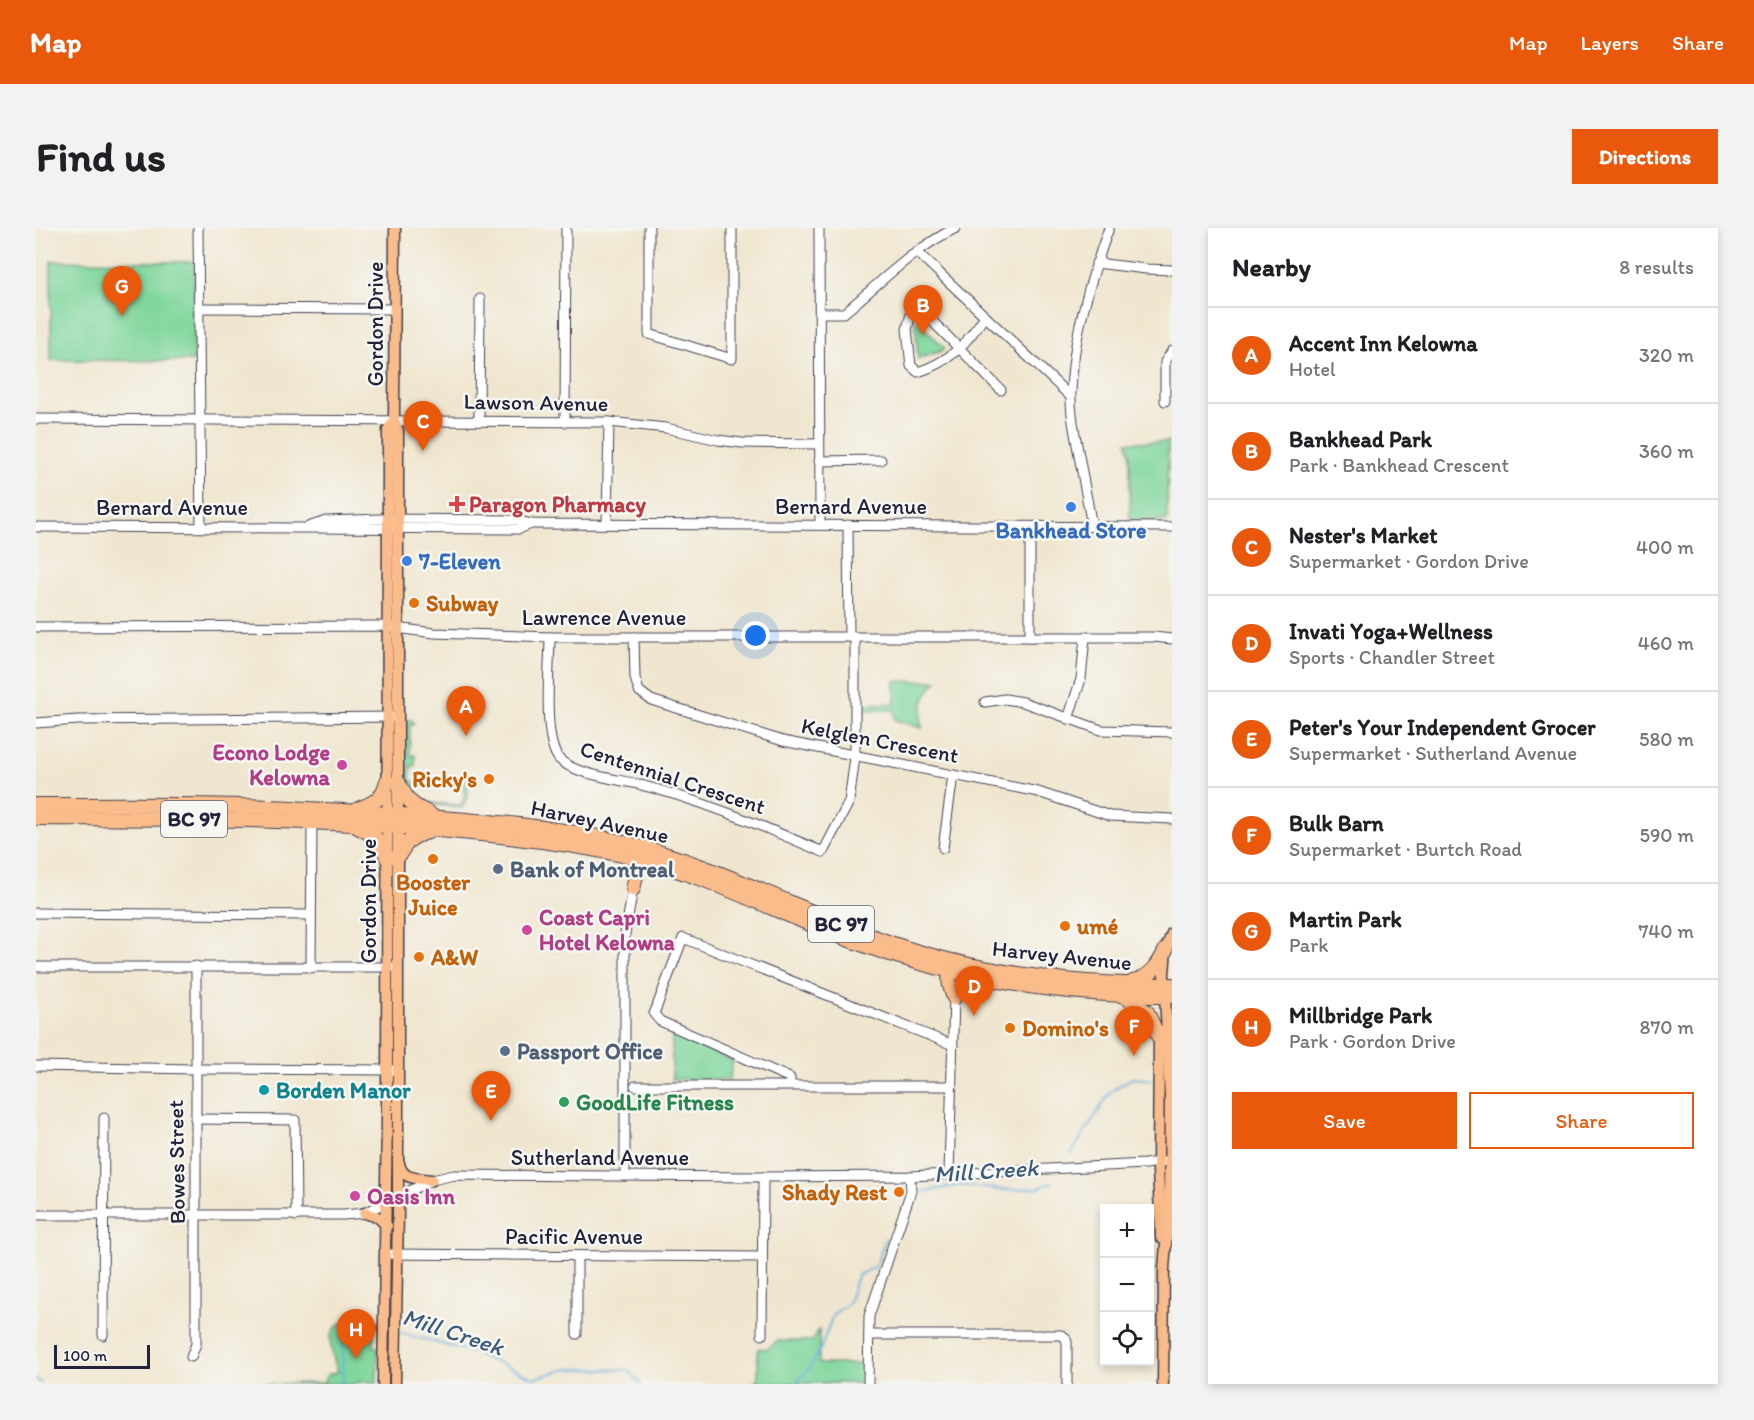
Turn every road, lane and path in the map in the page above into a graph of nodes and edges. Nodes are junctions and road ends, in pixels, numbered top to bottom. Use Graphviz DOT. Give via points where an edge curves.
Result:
graph roads {
  1 [pos="198,228"];
  2 [pos="395,228"];
  3 [pos="566,228"];
  4 [pos="649,228"];
  5 [pos="732,228"];
  6 [pos="819,228"];
  7 [pos="956,228"];
  8 [pos="1109,228"];
  9 [pos="916,252"];
  10 [pos="1096,263"];
  11 [pos="1172,270"];
  12 [pos="480,298"];
  13 [pos="199,308"];
  14 [pos="394,309"];
  15 [pos="819,313"];
  16 [pos="985,316"];
  17 [pos="959,348"];
  18 [pos="1172,351"];
  19 [pos="1001,390"];
  20 [pos="1071,396"];
  21 [pos="1165,401"];
  22 [pos="36,419"];
  23 [pos="199,420"];
  24 [pos="394,421"];
  25 [pos="479,421"];
  26 [pos="565,422"];
  27 [pos="609,422"];
  28 [pos="818,444"];
  29 [pos="881,460"];
  30 [pos="819,461"];
  31 [pos="393,523"];
  32 [pos="607,524"];
  33 [pos="820,525"];
  34 [pos="848,525"];
  35 [pos="1092,526"];
  36 [pos="36,527"];
  37 [pos="201,527"];
  38 [pos="1030,527"];
  39 [pos="1172,527"];
  40 [pos="36,627"];
  41 [pos="393,628"];
  42 [pos="550,637"];
  43 [pos="634,637"];
  44 [pos="852,637"];
  45 [pos="1030,637"];
  46 [pos="1085,637"];
  47 [pos="1172,639"];
  48 [pos="985,702"];
  49 [pos="393,717"];
  50 [pos="1068,719"];
  51 [pos="36,723"];
  52 [pos="1172,732"];
  53 [pos="855,756"];
  54 [pos="953,775"];
  55 [pos="392,781"];
  56 [pos="36,805"];
  57 [pos="352,817"];
  58 [pos="36,818"];
  59 [pos="1172,819"];
  60 [pos="392,820"];
  61 [pos="312,821"];
  62 [pos="438,824"];
  63 [pos="942,848"];
  64 [pos="657,852"];
  65 [pos="612,853"];
  66 [pos="392,858"];
  67 [pos="642,860"];
  68 [pos="670,869"];
  69 [pos="633,889"];
  70 [pos="36,913"];
  71 [pos="311,915"];
  72 [pos="1172,933"];
  73 [pos="1169,955"];
  74 [pos="964,963"];
  75 [pos="195,966"];
  76 [pos="36,967"];
  77 [pos="392,967"];
  78 [pos="310,968"];
  79 [pos="950,972"];
  80 [pos="984,980"];
  81 [pos="1124,990"];
  82 [pos="1168,991"];
  83 [pos="954,998"];
  84 [pos="1172,1024"];
  85 [pos="1159,1038"];
  86 [pos="953,1045"];
  87 [pos="1167,1051"];
  88 [pos="36,1066"];
  89 [pos="1163,1068"];
  90 [pos="195,1070"];
  91 [pos="392,1070"];
  92 [pos="790,1085"];
  93 [pos="634,1086"];
  94 [pos="952,1086"];
  95 [pos="104,1118"];
  96 [pos="195,1119"];
  97 [pos="398,1160"];
  98 [pos="1166,1160"];
  99 [pos="949,1174"];
  100 [pos="625,1176"];
  101 [pos="910,1176"];
  102 [pos="763,1177"];
  103 [pos="432,1180"];
  104 [pos="398,1197"];
  105 [pos="387,1203"];
  106 [pos="364,1213"];
  107 [pos="36,1215"];
  108 [pos="103,1215"];
  109 [pos="197,1215"];
  110 [pos="296,1216"];
  111 [pos="387,1226"];
  112 [pos="392,1254"];
  113 [pos="1168,1254"];
  114 [pos="577,1256"];
  115 [pos="762,1257"];
  116 [pos="1168,1268"];
  117 [pos="390,1328"];
  118 [pos="577,1334"];
  119 [pos="103,1335"];
  120 [pos="762,1335"];
  121 [pos="869,1335"];
  122 [pos="191,1357"];
  123 [pos="383,1384"];
  124 [pos="395,1384"];
  125 [pos="868,1384"];
  126 [pos="1067,1384"];
  127 [pos="1163,1384"];
  1 -- 13 [label="street"];
  2 -- 14 [label="main road, Gordon Drive"];
  3 -- 26 [label="street"];
  4 -- 5 [label="street" via="649,334 732,359"];
  6 -- 15 [label="street"];
  7 -- 9 [label="street"];
  8 -- 10 [label="street"];
  9 -- 15 [label="street" via="844,313"];
  9 -- 16 [label="street"];
  10 -- 11 [label="street"];
  10 -- 20 [label="street" via="1073,363"];
  12 -- 25 [label="street"];
  13 -- 14 [label="street"];
  13 -- 23 [label="street"];
  14 -- 24 [label="main road, Gordon Drive"];
  15 -- 28 [label="street"];
  16 -- 17 [label="street"];
  16 -- 20 [label="street"];
  17 -- 17 [label="street" via="939,365 918,372 911,366 907,329 911,314 923,312"];
  17 -- 19 [label="street"];
  18 -- 21 [label="street" via="1165,362"];
  20 -- 35 [label="street"];
  22 -- 23 [label="street, Lawson Avenue"];
  23 -- 24 [label="street, Lawson Avenue"];
  23 -- 37 [label="street"];
  24 -- 25 [label="street, Lawson Avenue"];
  24 -- 31 [label="main road, Gordon Drive" via="388,429"];
  25 -- 26 [label="street, Lawson Avenue"];
  26 -- 27 [label="street, Lawson Avenue"];
  27 -- 28 [label="street, Lawson Avenue" via="742,443"];
  27 -- 32 [label="street"];
  28 -- 30 [label="street"];
  29 -- 30 [label="street"];
  30 -- 33 [label="street"];
  31 -- 32 [label="street, Bernard Avenue" via="519,529 531,524"];
  31 -- 37 [label="street, Bernard Avenue" via="326,521 308,527"];
  31 -- 41 [label="main road, Gordon Drive"];
  32 -- 33 [label="street, Bernard Avenue"];
  33 -- 34 [label="street, Bernard Avenue"];
  34 -- 38 [label="street, Bernard Avenue"];
  34 -- 44 [label="street"];
  35 -- 38 [label="street, Bernard Avenue"];
  35 -- 39 [label="street, Bernard Avenue"];
  36 -- 37 [label="street, Bernard Avenue"];
  38 -- 45 [label="street"];
  40 -- 41 [label="street, Lawrence Avenue"];
  41 -- 42 [label="street, Lawrence Avenue"];
  41 -- 49 [label="main road, Gordon Drive"];
  42 -- 43 [label="street, Lawrence Avenue"];
  42 -- 53 [label="street, Centennial Crescent" via="552,743 560,759 576,769 731,813 823,852 849,802"];
  43 -- 44 [label="street, Lawrence Avenue"];
  43 -- 53 [label="street, Kelglen Crescent" via="635,678 639,691 651,700 783,741"];
  44 -- 45 [label="street, Lawrence Avenue"];
  44 -- 53 [label="street"];
  45 -- 46 [label="street, Lawrence Avenue"];
  46 -- 47 [label="street, Lawrence Avenue"];
  46 -- 50 [label="street" via="1082,679"];
  48 -- 50 [label="street" via="1023,702"];
  49 -- 51 [label="street"];
  49 -- 55 [label="main road, Gordon Drive"];
  50 -- 52 [label="street" via="1101,730"];
  53 -- 54 [label="street, Kelglen Crescent"];
  54 -- 59 [label="street, Kelglen Crescent" via="1038,792 1110,816"];
  54 -- 63 [label="street"];
  55 -- 57 [label="highway" via="378,800"];
  55 -- 60 [label="main road, Gordon Drive"];
  55 -- 62 [label="highway" via="408,801"];
  56 -- 57 [label="highway, Harvey Avenue / BC 97" via="236,806"];
  57 -- 60 [label="highway, Harvey Avenue / BC 97"];
  57 -- 61 [label="highway, Harvey Avenue / BC 97"];
  57 -- 66 [label="highway" via="378,839"];
  58 -- 61 [label="highway, Harvey Avenue / BC 97"];
  60 -- 62 [label="highway, Harvey Avenue / BC 97"];
  60 -- 66 [label="main road, Gordon Drive"];
  61 -- 71 [label="street"];
  62 -- 64 [label="highway, Harvey Avenue / BC 97" via="503,823 581,833"];
  62 -- 65 [label="highway, Harvey Avenue / BC 97"];
  62 -- 66 [label="highway" via="415,835"];
  64 -- 67 [label="highway"];
  64 -- 74 [label="highway, Harvey Avenue / BC 97" via="749,884 877,938"];
  65 -- 67 [label="highway, Harvey Avenue / BC 97"];
  65 -- 69 [label="highway" via="628,870"];
  66 -- 77 [label="main road, Gordon Drive"];
  67 -- 68 [label="highway, Harvey Avenue / BC 97"];
  67 -- 69 [label="highway"];
  68 -- 69 [label="highway" via="652,872"];
  68 -- 79 [label="highway, Harvey Avenue / BC 97" via="720,884 865,946"];
  69 -- 100 [label="street" via="626,933"];
  70 -- 71 [label="street"];
  71 -- 78 [label="street"];
  72 -- 73 [label="main road"];
  73 -- 81 [label="highway"];
  73 -- 82 [label="main road"];
  74 -- 79 [label="highway"];
  74 -- 81 [label="highway, Harvey Avenue / BC 97"];
  75 -- 76 [label="street"];
  75 -- 78 [label="street"];
  75 -- 90 [label="street, Bowes Street"];
  77 -- 78 [label="street"];
  77 -- 91 [label="main road, Gordon Drive"];
  79 -- 80 [label="highway, Harvey Avenue / BC 97"];
  79 -- 83 [label="highway"];
  80 -- 81 [label="highway, Harvey Avenue / BC 97" via="1032,988"];
  80 -- 83 [label="highway" via="963,985"];
  81 -- 82 [label="highway, Harvey Avenue / BC 97"];
  81 -- 85 [label="highway" via="1148,1012"];
  82 -- 85 [label="main road" via="1160,1008"];
  82 -- 87 [label="main road"];
  83 -- 86 [label="street"];
  84 -- 87 [label="highway"];
  85 -- 89 [label="main road"];
  86 -- 92 [label="street" via="682,938 654,1014 660,1022 790,1078"];
  86 -- 94 [label="street"];
  87 -- 89 [label="main road"];
  88 -- 90 [label="street"];
  89 -- 98 [label="main road"];
  90 -- 91 [label="street"];
  90 -- 96 [label="street, Bowes Street"];
  91 -- 97 [label="main road, Gordon Drive"];
  91 -- 105 [label="main road, Gordon Drive"];
  92 -- 93 [label="street"];
  92 -- 94 [label="street"];
  94 -- 99 [label="street"];
  95 -- 108 [label="street"];
  96 -- 109 [label="street, Bowes Street"];
  96 -- 110 [label="street" via="295,1120"];
  97 -- 103 [label="main road" via="403,1174"];
  97 -- 104 [label="main road, Gordon Drive"];
  98 -- 99 [label="street, Sutherland Avenue"];
  98 -- 113 [label="main road"];
  98 -- 116 [label="main road" via="1159,1216"];
  99 -- 101 [label="street, Sutherland Avenue"];
  100 -- 102 [label="street, Sutherland Avenue"];
  100 -- 103 [label="street, Sutherland Avenue" via="454,1175"];
  101 -- 102 [label="street, Sutherland Avenue"];
  101 -- 121 [label="street" via="911,1191 870,1317"];
  102 -- 115 [label="street"];
  103 -- 104 [label="street, Sutherland Avenue"];
  104 -- 105 [label="street, Sutherland Avenue"];
  104 -- 112 [label="main road, Gordon Drive"];
  105 -- 106 [label="street, Sutherland Avenue"];
  105 -- 111 [label="main road, Gordon Drive"];
  106 -- 110 [label="street, Sutherland Avenue"];
  106 -- 111 [label="main road" via="378,1217"];
  107 -- 108 [label="street, Sutherland Avenue"];
  108 -- 109 [label="street, Sutherland Avenue"];
  108 -- 119 [label="street"];
  109 -- 110 [label="street, Sutherland Avenue"];
  109 -- 122 [label="street, Bowes Street" via="196,1344"];
  111 -- 112 [label="main road, Gordon Drive"];
  112 -- 114 [label="street, Pacific Avenue"];
  112 -- 117 [label="main road, Gordon Drive"];
  113 -- 116 [label="main road"];
  114 -- 115 [label="street, Pacific Avenue"];
  114 -- 118 [label="street"];
  115 -- 120 [label="street"];
  116 -- 127 [label="main road"];
  117 -- 123 [label="main road, Gordon Drive"];
  117 -- 124 [label="main road, Gordon Drive"];
  121 -- 125 [label="street"];
  121 -- 126 [label="street" via="1055,1334 1065,1337 1067,1342"];
}
